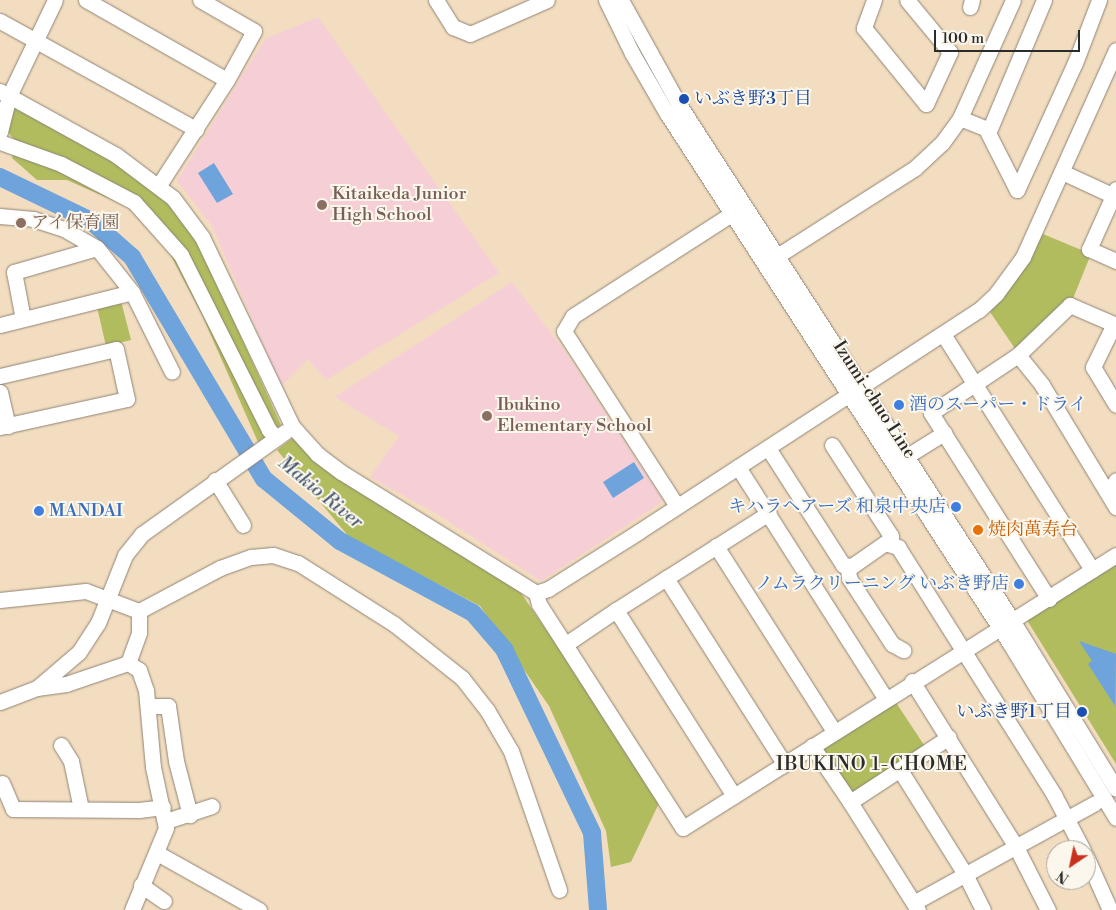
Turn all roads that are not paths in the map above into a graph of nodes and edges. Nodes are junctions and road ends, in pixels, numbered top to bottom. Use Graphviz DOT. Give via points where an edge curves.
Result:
graph roads {
  1 [pos="54,0"];
  2 [pos="86,0"];
  3 [pos="200,0"];
  4 [pos="436,0"];
  5 [pos="547,0"];
  6 [pos="606,0"];
  7 [pos="622,0"];
  8 [pos="874,0"];
  9 [pos="907,0"];
  10 [pos="1012,0"];
  11 [pos="1044,0"];
  12 [pos="1099,0"];
  13 [pos="0,21"];
  14 [pos="35,39"];
  15 [pos="1116,50"];
  16 [pos="227,80"];
  17 [pos="5,93"];
  18 [pos="960,118"];
  19 [pos="196,129"];
  20 [pos="989,130"];
  21 [pos="0,132"];
  22 [pos="0,142"];
  23 [pos="1062,172"];
  24 [pos="159,185"];
  25 [pos="1115,194"];
  26 [pos="731,214"];
  27 [pos="0,216"];
  28 [pos="97,248"];
  29 [pos="777,256"];
  30 [pos="1116,261"];
  31 [pos="132,292"];
  32 [pos="23,318"];
  33 [pos="0,325"];
  34 [pos="1115,325"];
  35 [pos="943,334"];
  36 [pos="1018,355"];
  37 [pos="172,372"];
  38 [pos="0,376"];
  39 [pos="974,385"];
  40 [pos="854,390"];
  41 [pos="0,392"];
  42 [pos="1116,405"];
  43 [pos="292,426"];
  44 [pos="4,427"];
  45 [pos="944,433"];
  46 [pos="275,438"];
  47 [pos="832,445"];
  48 [pos="768,448"];
  49 [pos="907,456"];
  50 [pos="738,467"];
  51 [pos="218,478"];
  52 [pos="1116,480"];
  53 [pos="1108,494"];
  54 [pos="677,506"];
  55 [pos="1116,507"];
  56 [pos="769,514"];
  57 [pos="237,523"];
  58 [pos="891,542"];
  59 [pos="716,546"];
  60 [pos="1116,555"];
  61 [pos="848,567"];
  62 [pos="1092,570"];
  63 [pos="666,578"];
  64 [pos="536,592"];
  65 [pos="107,599"];
  66 [pos="1049,599"];
  67 [pos="0,600"];
  68 [pos="616,610"];
  69 [pos="139,611"];
  70 [pos="1006,624"];
  71 [pos="566,644"];
  72 [pos="903,650"];
  73 [pos="961,650"];
  74 [pos="128,663"];
  75 [pos="912,681"];
  76 [pos="37,688"];
  77 [pos="885,698"];
  78 [pos="0,702"];
  79 [pos="148,706"];
  80 [pos="834,731"];
  81 [pos="949,738"];
  82 [pos="61,746"];
  83 [pos="812,746"];
  84 [pos="784,763"];
  85 [pos="900,770"];
  86 [pos="2,783"];
  87 [pos="1116,789"];
  88 [pos="734,796"];
  89 [pos="850,802"];
  90 [pos="1095,803"];
  91 [pos="212,806"];
  92 [pos="81,809"];
  93 [pos="164,814"];
  94 [pos="190,815"];
  95 [pos="1116,818"];
  96 [pos="1067,819"];
  97 [pos="1078,840"];
  98 [pos="1016,847"];
  99 [pos="157,853"];
  100 [pos="965,874"];
  101 [pos="1096,878"];
  102 [pos="141,885"];
  103 [pos="559,890"];
  104 [pos="164,901"];
  105 [pos="243,906"];
  106 [pos="916,906"];
  107 [pos="132,910"];
  108 [pos="259,910"];
  109 [pos="982,910"];
  110 [pos="1048,910"];
  111 [pos="1110,910"];
  1 -- 14 [label="street"];
  2 -- 16 [label="street"];
  3 -- 16 [label="street" via="254,31"];
  4 -- 5 [label="street" via="453,27 463,32 476,32"];
  6 -- 26 [label="street, Izumi-chuo Line" via="666,112"];
  7 -- 29 [label="street, Izumi-chuo Line" via="678,103"];
  8 -- 9 [label="street" via="864,28 926,104 950,52"];
  10 -- 18 [label="street"];
  11 -- 20 [label="street"];
  12 -- 20 [label="street" via="1075,63 1014,195"];
  13 -- 14 [label="street"];
  14 -- 17 [label="street"];
  14 -- 19 [label="street"];
  15 -- 23 [label="street"];
  16 -- 19 [label="street"];
  17 -- 21 [label="street"];
  17 -- 24 [label="street" via="116,156"];
  18 -- 20 [label="street"];
  18 -- 29 [label="street" via="942,143 915,168"];
  19 -- 24 [label="street"];
  22 -- 46 [label="street" via="61,164 134,202 181,255"];
  23 -- 25 [label="street"];
  23 -- 35 [label="street" via="1012,274 979,310"];
  24 -- 43 [label="street" via="202,237"];
  25 -- 30 [label="street" via="1089,249"];
  26 -- 40 [label="street, Izumi-chuo Line"];
  26 -- 54 [label="street" via="573,316 564,331"];
  27 -- 28 [label="street" via="33,219 64,229"];
  28 -- 31 [label="street"];
  28 -- 32 [label="street" via="14,272"];
  29 -- 40 [label="street, Izumi-chuo Line"];
  31 -- 32 [label="street"];
  31 -- 37 [label="street" via="159,356"];
  32 -- 33 [label="street"];
  34 -- 36 [label="street" via="1070,305"];
  34 -- 42 [label="street" via="1093,367"];
  35 -- 39 [label="street"];
  35 -- 40 [label="street"];
  36 -- 39 [label="street"];
  36 -- 53 [label="street" via="1042,385"];
  38 -- 44 [label="street" via="116,349 128,399"];
  39 -- 45 [label="street" via="931,413"];
  39 -- 62 [label="street"];
  40 -- 48 [label="street"];
  40 -- 49 [label="street, Izumi-chuo Line"];
  40 -- 70 [label="street, Izumi-chuo Line"];
  41 -- 44 [label="street"];
  43 -- 46 [label="street"];
  43 -- 64 [label="street" via="317,454 341,472"];
  45 -- 49 [label="street"];
  45 -- 66 [label="street"];
  46 -- 51 [label="street"];
  47 -- 58 [label="street" via="891,536"];
  48 -- 50 [label="street"];
  48 -- 61 [label="street" via="830,547"];
  49 -- 70 [label="street, Izumi-chuo Line"];
  50 -- 54 [label="street"];
  50 -- 56 [label="street"];
  51 -- 57 [label="street"];
  51 -- 65 [label="street" via="142,534 125,555"];
  52 -- 53 [label="street"];
  53 -- 55 [label="street"];
  54 -- 64 [label="street" via="548,589"];
  56 -- 59 [label="street"];
  56 -- 77 [label="street"];
  58 -- 61 [label="street"];
  58 -- 73 [label="street" via="898,547"];
  59 -- 63 [label="street"];
  59 -- 80 [label="street"];
  60 -- 62 [label="street"];
  61 -- 72 [label="street" via="849,578 892,644"];
  62 -- 66 [label="street"];
  63 -- 68 [label="street"];
  63 -- 84 [label="street"];
  64 -- 71 [label="street" via="539,604"];
  65 -- 67 [label="street" via="86,591"];
  65 -- 69 [label="street"];
  65 -- 76 [label="street" via="98,623 79,652"];
  66 -- 70 [label="street"];
  68 -- 71 [label="street"];
  68 -- 88 [label="street"];
  69 -- 74 [label="street" via="139,633"];
  69 -- 103 [label="street" via="220,568 251,557 273,555 298,564 394,624 462,678 487,710 511,751"];
  70 -- 73 [label="street"];
  70 -- 87 [label="street, Izumi-chuo Line"];
  70 -- 95 [label="street, Izumi-chuo Line"];
  71 -- 88 [label="street" via="683,828"];
  73 -- 75 [label="street"];
  73 -- 96 [label="street"];
  74 -- 76 [label="street" via="66,684"];
  74 -- 79 [label="street" via="139,670"];
  75 -- 77 [label="street"];
  75 -- 81 [label="street"];
  76 -- 78 [label="street"];
  77 -- 80 [label="street"];
  79 -- 93 [label="street" via="153,767"];
  79 -- 94 [label="street" via="168,706 176,761"];
  80 -- 83 [label="street"];
  81 -- 85 [label="street"];
  81 -- 98 [label="street"];
  82 -- 92 [label="street" via="72,761"];
  83 -- 84 [label="street"];
  83 -- 89 [label="street"];
  84 -- 88 [label="street"];
  85 -- 89 [label="street"];
  85 -- 100 [label="street"];
  86 -- 92 [label="street" via="13,809"];
  89 -- 106 [label="street"];
  90 -- 96 [label="street"];
  91 -- 94 [label="street"];
  92 -- 93 [label="street"];
  93 -- 94 [label="street"];
  93 -- 99 [label="street"];
  96 -- 97 [label="street"];
  96 -- 98 [label="street"];
  98 -- 100 [label="street"];
  98 -- 110 [label="street"];
  99 -- 102 [label="street"];
  99 -- 105 [label="street"];
  100 -- 106 [label="street"];
  100 -- 109 [label="street"];
  101 -- 111 [label="street"];
  102 -- 104 [label="street"];
  102 -- 107 [label="street"];
  105 -- 108 [label="street"];
}
